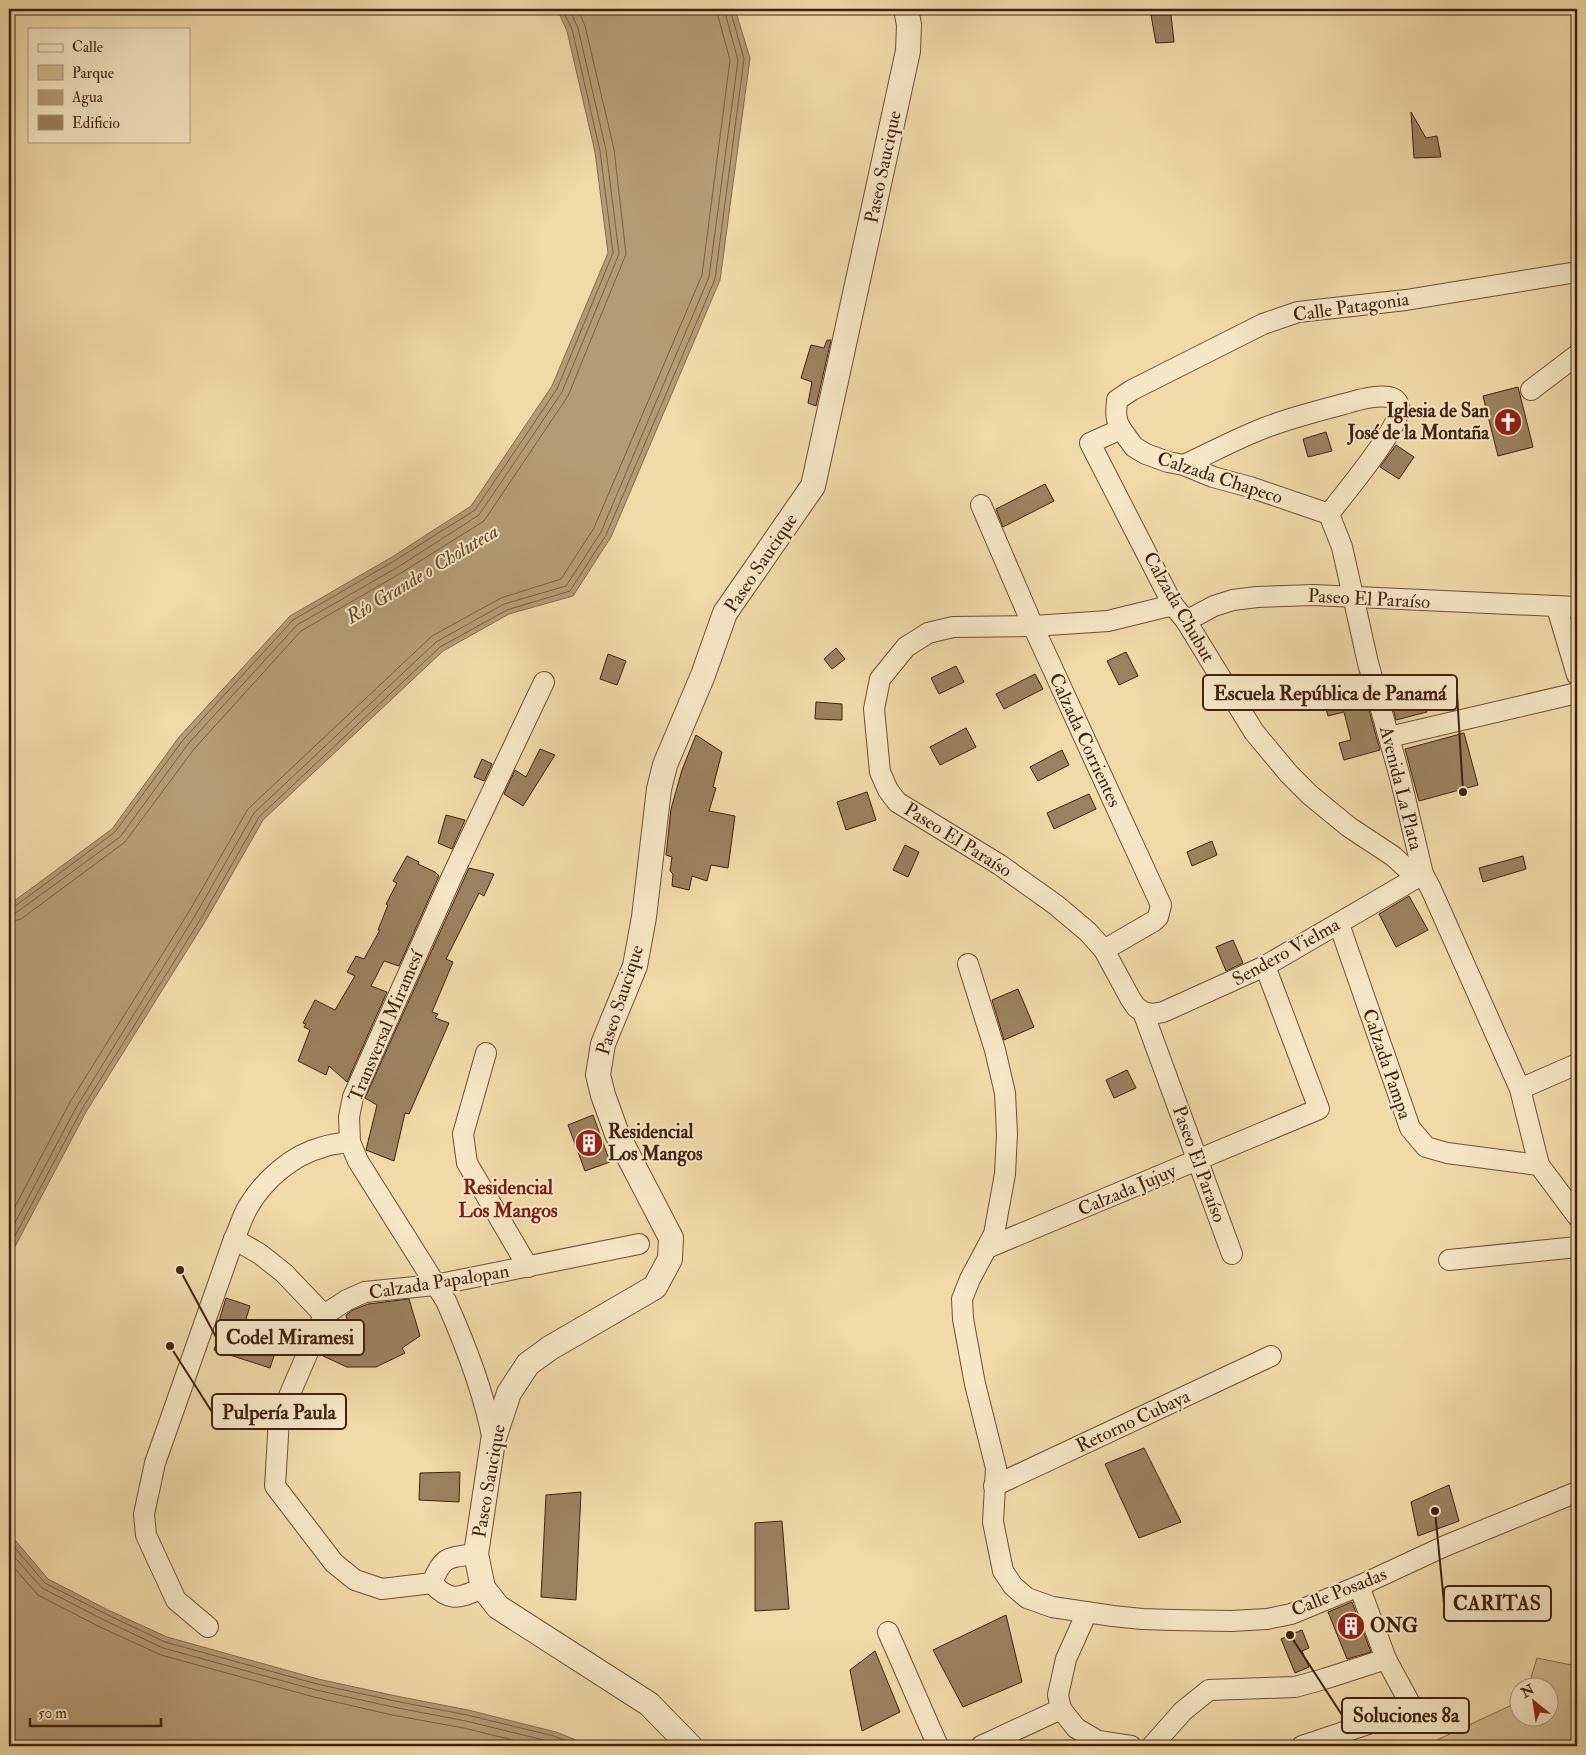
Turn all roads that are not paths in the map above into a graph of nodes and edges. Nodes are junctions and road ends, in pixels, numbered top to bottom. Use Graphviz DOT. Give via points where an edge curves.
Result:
graph roads {
  1 [pos="906,9"];
  2 [pos="1577,272"];
  3 [pos="1577,355"];
  4 [pos="1530,390"];
  5 [pos="1121,429"];
  6 [pos="1184,465"];
  7 [pos="981,505"];
  8 [pos="1329,514"];
  9 [pos="1354,598"];
  10 [pos="1173,605"];
  11 [pos="1557,608"];
  12 [pos="1577,608"];
  13 [pos="1186,621"];
  14 [pos="1033,626"];
  15 [pos="1577,675"];
  16 [pos="544,682"];
  17 [pos="1577,693"];
  18 [pos="1389,737"];
  19 [pos="1420,876"];
  20 [pos="1339,924"];
  21 [pos="1104,950"];
  22 [pos="968,964"];
  23 [pos="1265,966"];
  24 [pos="1143,1012"];
  25 [pos="486,1053"];
  26 [pos="1577,1064"];
  27 [pos="1520,1089"];
  28 [pos="350,1142"];
  29 [pos="1197,1160"];
  30 [pos="1540,1165"];
  31 [pos="1577,1216"];
  32 [pos="234,1240"];
  33 [pos="639,1244"];
  34 [pos="1577,1247"];
  35 [pos="987,1248"];
  36 [pos="1232,1254"];
  37 [pos="1449,1260"];
  38 [pos="528,1268"];
  39 [pos="435,1285"];
  40 [pos="324,1314"];
  41 [pos="1271,1356"];
  42 [pos="492,1441"];
  43 [pos="994,1486"];
  44 [pos="1577,1492"];
  45 [pos="476,1554"];
  46 [pos="432,1583"];
  47 [pos="1359,1586"];
  48 [pos="483,1588"];
  49 [pos="1086,1612"];
  50 [pos="208,1627"];
  51 [pos="888,1632"];
  52 [pos="1386,1659"];
  53 [pos="1061,1709"];
  54 [pos="690,1746"];
  55 [pos="938,1746"];
  56 [pos="980,1746"];
  57 [pos="1131,1746"];
  58 [pos="1152,1746"];
  59 [pos="1302,1746"];
  1 -- 42 [label="street, Paseo Saucique" via="908,51 813,486 725,613 665,765 635,966 604,1044 598,1074 617,1134 671,1238 670,1259 655,1287 528,1364 509,1393"];
  2 -- 5 [label="street, Calle Patagonia" via="1406,300 1298,312 1263,324 1117,400 1116,413"];
  3 -- 4 [label="street"];
  5 -- 6 [label="street, Calzada Chapeco" via="1134,447 1146,454"];
  5 -- 10 [label="street, Calzada Chubut" via="1090,443"];
  6 -- 8 [label="street, Calzada Chapeco"];
  6 -- 8 [label="street" via="1264,428 1309,413 1366,398 1394,399 1399,409 1390,433"];
  7 -- 14 [label="street, Calzada Corrientes"];
  8 -- 9 [label="street, Avenida La Plata" via="1342,546"];
  9 -- 11 [label="street, Paseo El Paraíso"];
  9 -- 13 [label="street, Paseo El Paraíso" via="1313,595 1241,599 1214,606"];
  9 -- 18 [label="street, Avenida La Plata"];
  10 -- 13 [label="street, Calzada Chubut"];
  10 -- 14 [label="street, Paseo El Paraíso" via="1108,621"];
  11 -- 12 [label="street, Paseo El Paraíso"];
  11 -- 15 [label="street"];
  13 -- 19 [label="street, Calzada Chubut" via="1254,732 1289,774 1349,827"];
  14 -- 21 [label="street, Calzada Corrientes" via="1161,905 1154,921"];
  14 -- 21 [label="street, Paseo El Paraíso" via="953,627 928,633 906,647 880,679 875,702 880,772 897,802 1000,865 1056,905"];
  16 -- 28 [label="street, Transversal Miramesí" via="353,1097"];
  17 -- 18 [label="street"];
  18 -- 19 [label="street, Avenida La Plata"];
  19 -- 20 [label="street, Sendero Vielma"];
  19 -- 27 [label="street, Avenida La Plata" via="1431,889"];
  20 -- 23 [label="street, Sendero Vielma"];
  20 -- 30 [label="street, Calzada Pampa" via="1410,1128 1426,1147 1447,1153"];
  21 -- 24 [label="street, Paseo El Paraíso" via="1130,998"];
  22 -- 35 [label="street, Calle Posadas" via="1005,1093 1005,1174 994,1234"];
  23 -- 24 [label="street, Sendero Vielma" via="1163,1012"];
  23 -- 29 [label="street, Calzada Jujuy" via="1319,1109"];
  24 -- 29 [label="street, Paseo El Paraíso"];
  25 -- 38 [label="street" via="463,1134 467,1162"];
  26 -- 27 [label="street"];
  27 -- 30 [label="street, Avenida La Plata"];
  28 -- 32 [label="street" via="308,1152 267,1180 247,1208"];
  28 -- 39 [label="street" via="358,1161"];
  29 -- 35 [label="street, Calzada Jujuy"];
  29 -- 36 [label="street, Paseo El Paraíso"];
  30 -- 31 [label="street, Avenida La Plata"];
  32 -- 40 [label="street" via="260,1254 284,1273"];
  32 -- 50 [label="street" via="155,1463 144,1514 146,1535 176,1600"];
  33 -- 38 [label="street, Calzada Papalopan"];
  34 -- 37 [label="street"];
  35 -- 43 [label="street, Calle Posadas" via="962,1299 975,1384 996,1468"];
  38 -- 39 [label="street, Calzada Papalopan"];
  39 -- 40 [label="street, Calzada Papalopan" via="365,1292"];
  39 -- 42 [label="street" via="456,1323 478,1381"];
  40 -- 46 [label="street" via="279,1419 275,1486 334,1563 356,1580 382,1589"];
  41 -- 43 [label="street, Retorno Cubaya"];
  42 -- 45 [label="street, Paseo Saucique"];
  43 -- 49 [label="street, Calle Posadas" via="993,1522 1003,1571 1013,1586 1027,1598 1052,1607"];
  44 -- 47 [label="street, Calle Posadas" via="1444,1546"];
  45 -- 46 [label="street" via="452,1558 440,1565"];
  45 -- 48 [label="street, Paseo Saucique"];
  46 -- 48 [label="street" via="442,1594 459,1597"];
  47 -- 49 [label="street, Calle Posadas" via="1291,1614 1267,1619 1142,1619"];
  47 -- 52 [label="street"];
  48 -- 54 [label="street, Paseo Saucique" via="498,1607 649,1704"];
  49 -- 53 [label="street" via="1066,1659 1058,1695"];
  51 -- 55 [label="street"];
  52 -- 58 [label="street" via="1295,1687 1209,1690 1182,1710"];
  52 -- 59 [label="street" via="1413,1709"];
  53 -- 56 [label="street"];
  53 -- 57 [label="street" via="1076,1728 1098,1741"];
}
